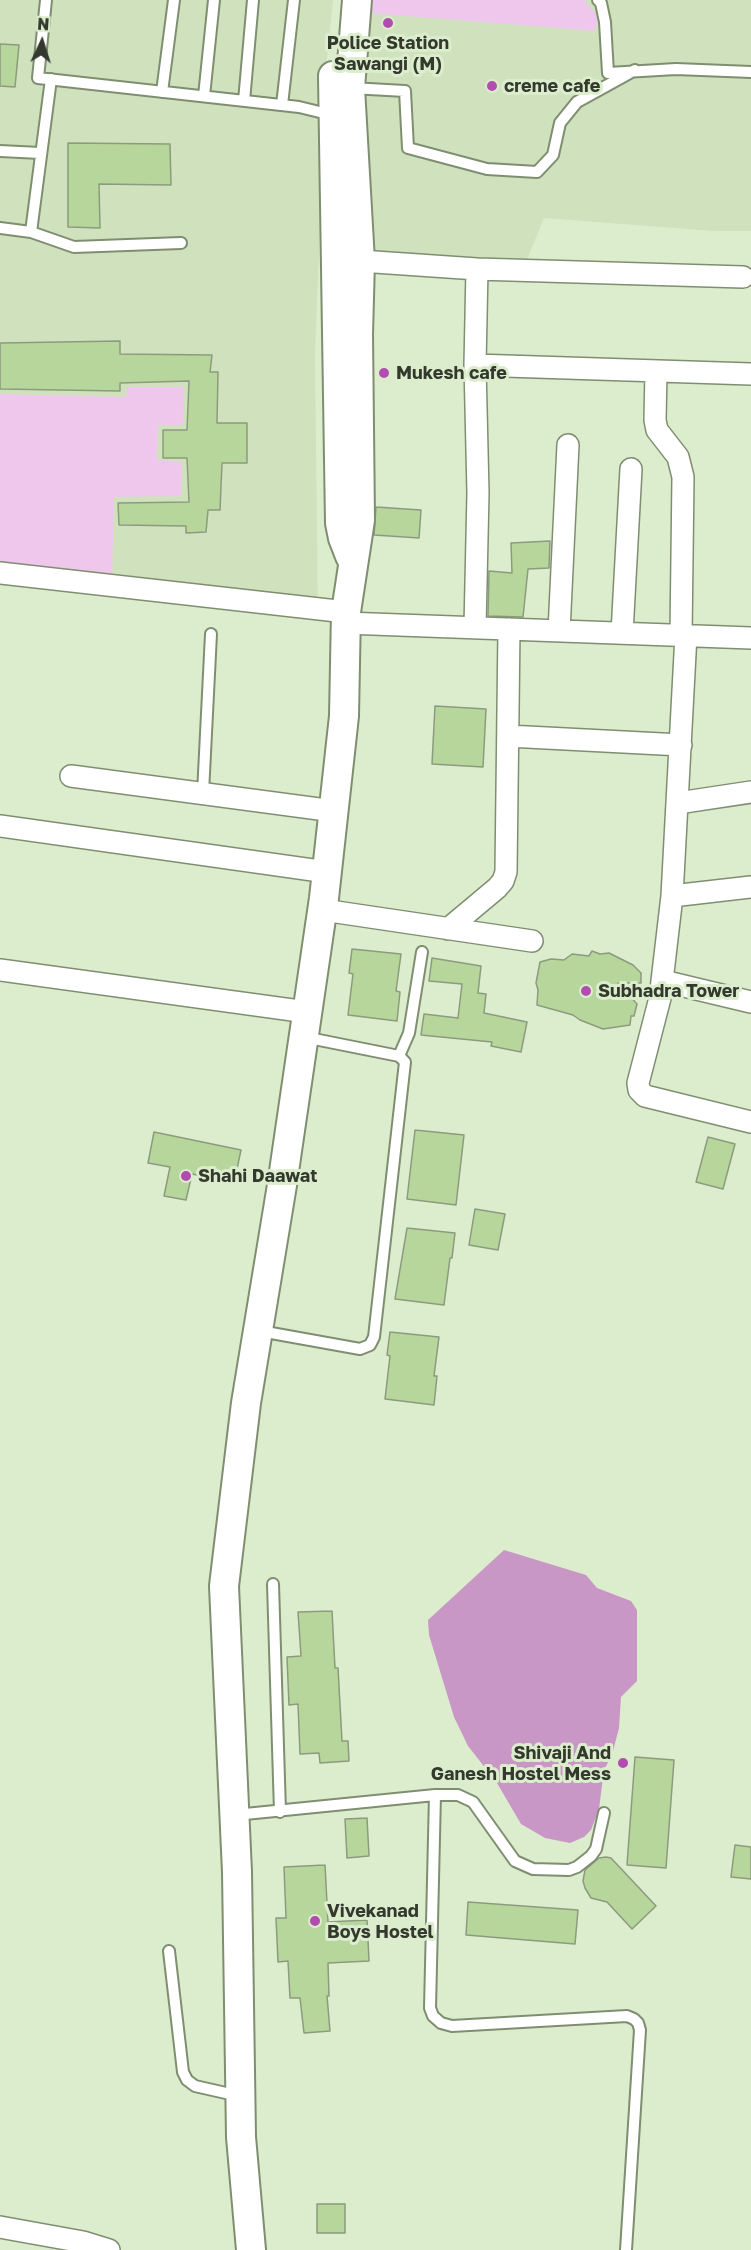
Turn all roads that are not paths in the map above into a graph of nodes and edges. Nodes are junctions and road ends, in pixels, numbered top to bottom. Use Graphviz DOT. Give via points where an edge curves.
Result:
graph roads {
  1 [pos="46,0"];
  2 [pos="174,0"];
  3 [pos="214,0"];
  4 [pos="253,0"];
  5 [pos="294,0"];
  6 [pos="339,0"];
  7 [pos="357,0"];
  8 [pos="598,0"];
  9 [pos="634,70"];
  10 [pos="751,72"];
  11 [pos="51,80"];
  12 [pos="350,88"];
  13 [pos="162,92"];
  14 [pos="204,96"];
  15 [pos="244,100"];
  16 [pos="282,105"];
  17 [pos="343,117"];
  18 [pos="0,151"];
  19 [pos="40,153"];
  20 [pos="0,228"];
  21 [pos="31,232"];
  22 [pos="182,243"];
  23 [pos="360,261"];
  24 [pos="477,269"];
  25 [pos="743,278"];
  26 [pos="475,365"];
  27 [pos="656,371"];
  28 [pos="751,374"];
  29 [pos="568,445"];
  30 [pos="631,470"];
  31 [pos="353,564"];
  32 [pos="0,573"];
  33 [pos="346,617"];
  34 [pos="475,627"];
  35 [pos="509,629"];
  36 [pos="559,631"];
  37 [pos="622,633"];
  38 [pos="210,634"];
  39 [pos="684,635"];
  40 [pos="751,638"];
  41 [pos="508,736"];
  42 [pos="681,745"];
  43 [pos="71,776"];
  44 [pos="751,792"];
  45 [pos="203,793"];
  46 [pos="678,803"];
  47 [pos="334,811"];
  48 [pos="0,826"];
  49 [pos="327,872"];
  50 [pos="751,887"];
  51 [pos="672,896"];
  52 [pos="322,910"];
  53 [pos="448,928"];
  54 [pos="532,941"];
  55 [pos="422,952"];
  56 [pos="0,970"];
  57 [pos="663,981"];
  58 [pos="751,1002"];
  59 [pos="306,1024"];
  60 [pos="399,1056"];
  61 [pos="751,1122"];
  62 [pos="258,1331"];
  63 [pos="273,1584"];
  64 [pos="435,1795"];
  65 [pos="280,1812"];
  66 [pos="604,1813"];
  67 [pos="234,1815"];
  68 [pos="169,1951"];
  69 [pos="240,2096"];
  70 [pos="0,2227"];
  71 [pos="109,2250"];
  72 [pos="251,2250"];
  73 [pos="626,2250"];
  1 -- 11 [label="lane" via="38,78"];
  2 -- 13 [label="lane"];
  3 -- 14 [label="lane"];
  4 -- 15 [label="lane"];
  5 -- 16 [label="lane"];
  6 -- 17 [label="street" via="333,60"];
  7 -- 12 [label="street"];
  8 -- 9 [label="lane" via="605,22 608,73"];
  9 -- 10 [label="lane"];
  9 -- 12 [label="lane" via="577,102 560,123 553,155 537,172 488,169 408,148 405,91"];
  11 -- 13 [label="lane"];
  11 -- 19 [label="lane"];
  12 -- 17 [label="street"];
  13 -- 14 [label="lane"];
  14 -- 15 [label="lane"];
  15 -- 16 [label="lane"];
  16 -- 17 [label="lane"];
  17 -- 23 [label="street"];
  17 -- 31 [label="street" via="340,523"];
  18 -- 19 [label="lane"];
  19 -- 21 [label="lane"];
  20 -- 21 [label="lane"];
  21 -- 22 [label="lane" via="74,247"];
  23 -- 24 [label="street"];
  23 -- 31 [label="street" via="360,520"];
  24 -- 25 [label="street"];
  24 -- 26 [label="street"];
  26 -- 27 [label="street"];
  26 -- 34 [label="street"];
  27 -- 28 [label="street"];
  27 -- 39 [label="street" via="657,430 678,456 683,477"];
  29 -- 36 [label="street"];
  30 -- 37 [label="street"];
  31 -- 33 [label="street"];
  32 -- 33 [label="street"];
  33 -- 34 [label="street"];
  33 -- 47 [label="street" via="344,716"];
  34 -- 35 [label="street"];
  35 -- 36 [label="street"];
  35 -- 41 [label="street"];
  36 -- 37 [label="street"];
  37 -- 39 [label="street"];
  38 -- 45 [label="lane"];
  39 -- 40 [label="street"];
  39 -- 42 [label="street"];
  41 -- 42 [label="street"];
  41 -- 53 [label="street" via="506,872 497,888"];
  42 -- 46 [label="street"];
  43 -- 45 [label="street"];
  44 -- 46 [label="street"];
  45 -- 47 [label="street"];
  46 -- 51 [label="street"];
  47 -- 49 [label="street"];
  48 -- 49 [label="street"];
  49 -- 52 [label="street"];
  50 -- 51 [label="street"];
  51 -- 57 [label="street"];
  52 -- 53 [label="street"];
  52 -- 59 [label="street"];
  53 -- 54 [label="street"];
  55 -- 60 [label="lane" via="409,1033"];
  56 -- 59 [label="street"];
  57 -- 58 [label="street"];
  57 -- 61 [label="street" via="639,1090 645,1096"];
  59 -- 60 [label="lane"];
  59 -- 62 [label="street"];
  60 -- 62 [label="lane" via="405,1062 405,1072 370,1345 360,1348"];
  62 -- 67 [label="street" via="224,1586"];
  63 -- 65 [label="lane"];
  64 -- 65 [label="lane"];
  64 -- 66 [label="lane" via="458,1795 473,1802 515,1861 533,1869 569,1870 591,1856"];
  64 -- 73 [label="lane" via="430,2008 433,2016 452,2026 627,2016 638,2023"];
  65 -- 67 [label="lane"];
  67 -- 69 [label="street"];
  68 -- 69 [label="lane" via="183,2072 195,2086"];
  69 -- 72 [label="street"];
  70 -- 71 [label="street"];
}
